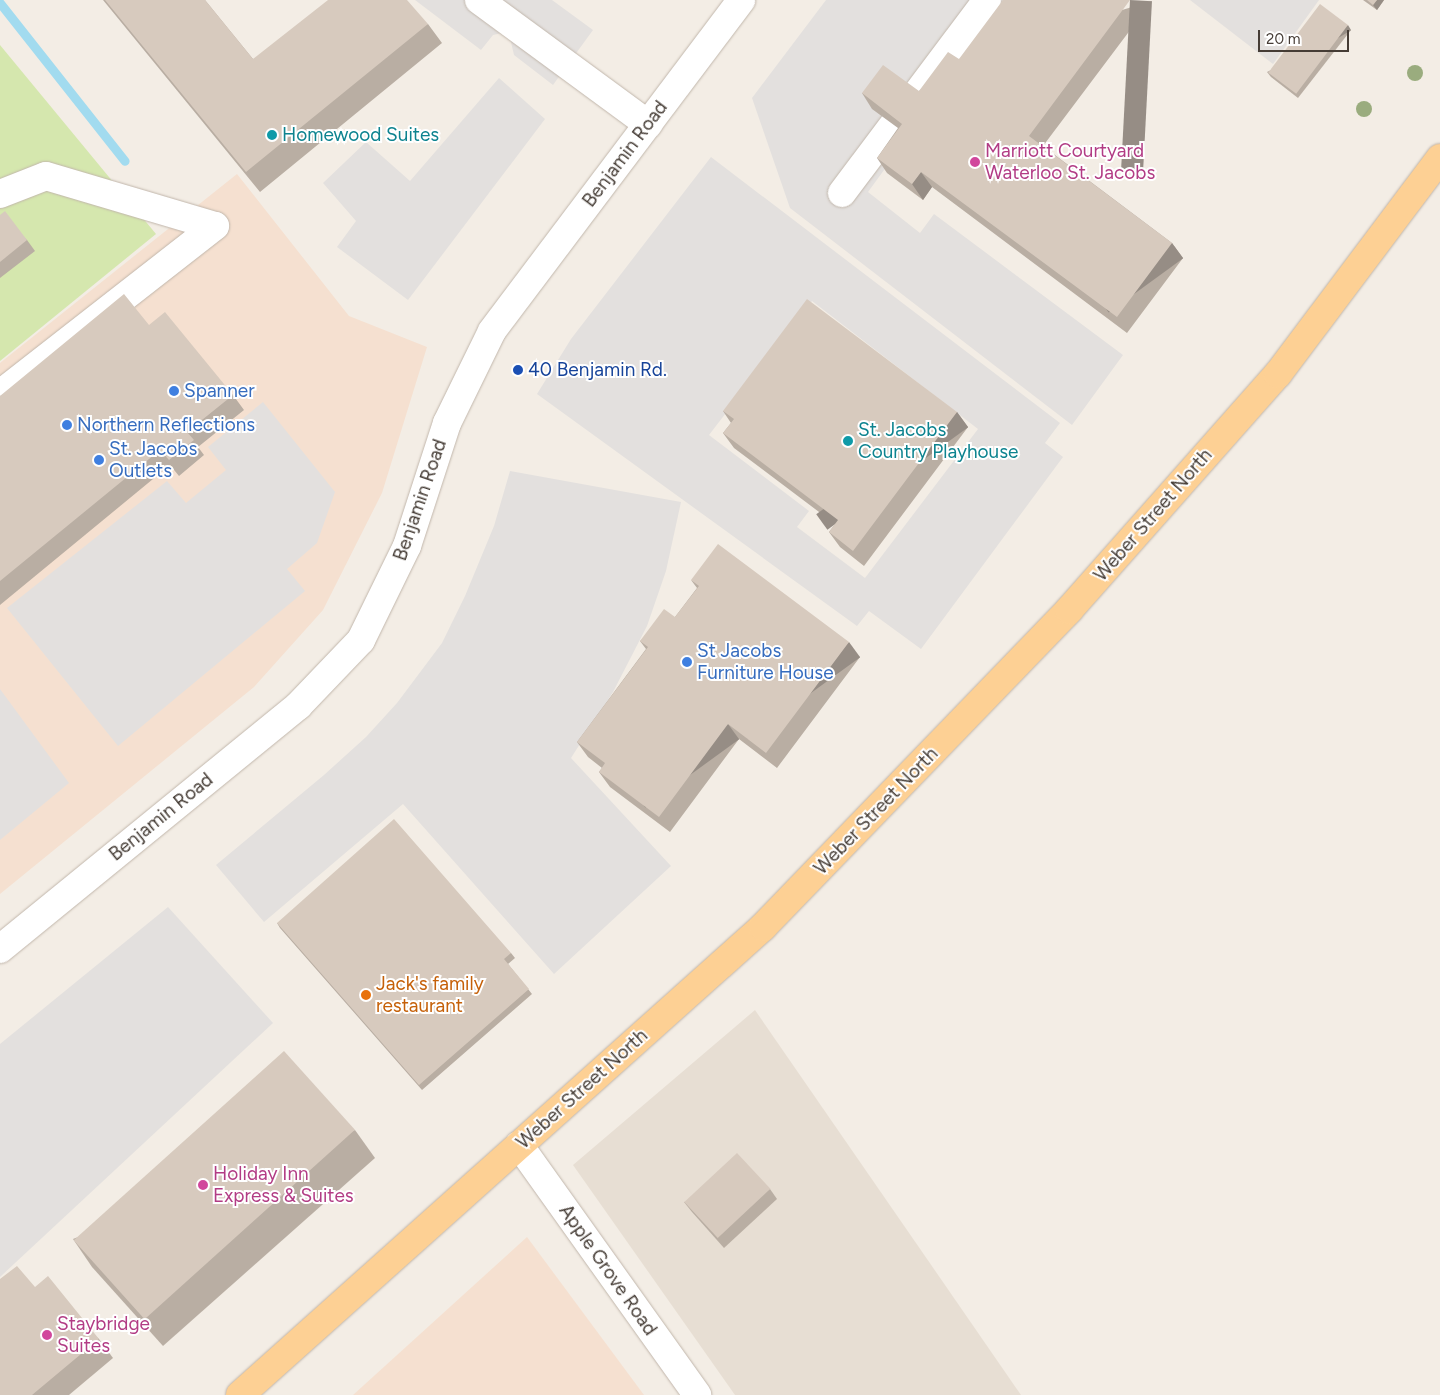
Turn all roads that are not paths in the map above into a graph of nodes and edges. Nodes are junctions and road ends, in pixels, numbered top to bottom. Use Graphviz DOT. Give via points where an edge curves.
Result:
graph roads {
  1 [pos="480,0"];
  2 [pos="741,0"];
  3 [pos="987,0"];
  4 [pos="915,96"];
  5 [pos="648,124"];
  6 [pos="894,125"];
  7 [pos="1440,158"];
  8 [pos="842,193"];
  9 [pos="0,194"];
  10 [pos="0,394"];
  11 [pos="0,949"];
  12 [pos="519,1145"];
  13 [pos="240,1395"];
  14 [pos="697,1395"];
  1 -- 5 [label="street"];
  2 -- 5 [label="street, Benjamin Road"];
  3 -- 4 [label="street"];
  5 -- 11 [label="street, Benjamin Road" via="492,331 447,423 407,546 360,640 298,706"];
  6 -- 8 [label="street"];
  7 -- 12 [label="main road, Weber Street North" via="1278,374 1069,610 763,927"];
  9 -- 10 [label="street" via="46,176 215,226"];
  12 -- 13 [label="main road, Weber Street North"];
  12 -- 14 [label="street, Apple Grove Road"];
}
